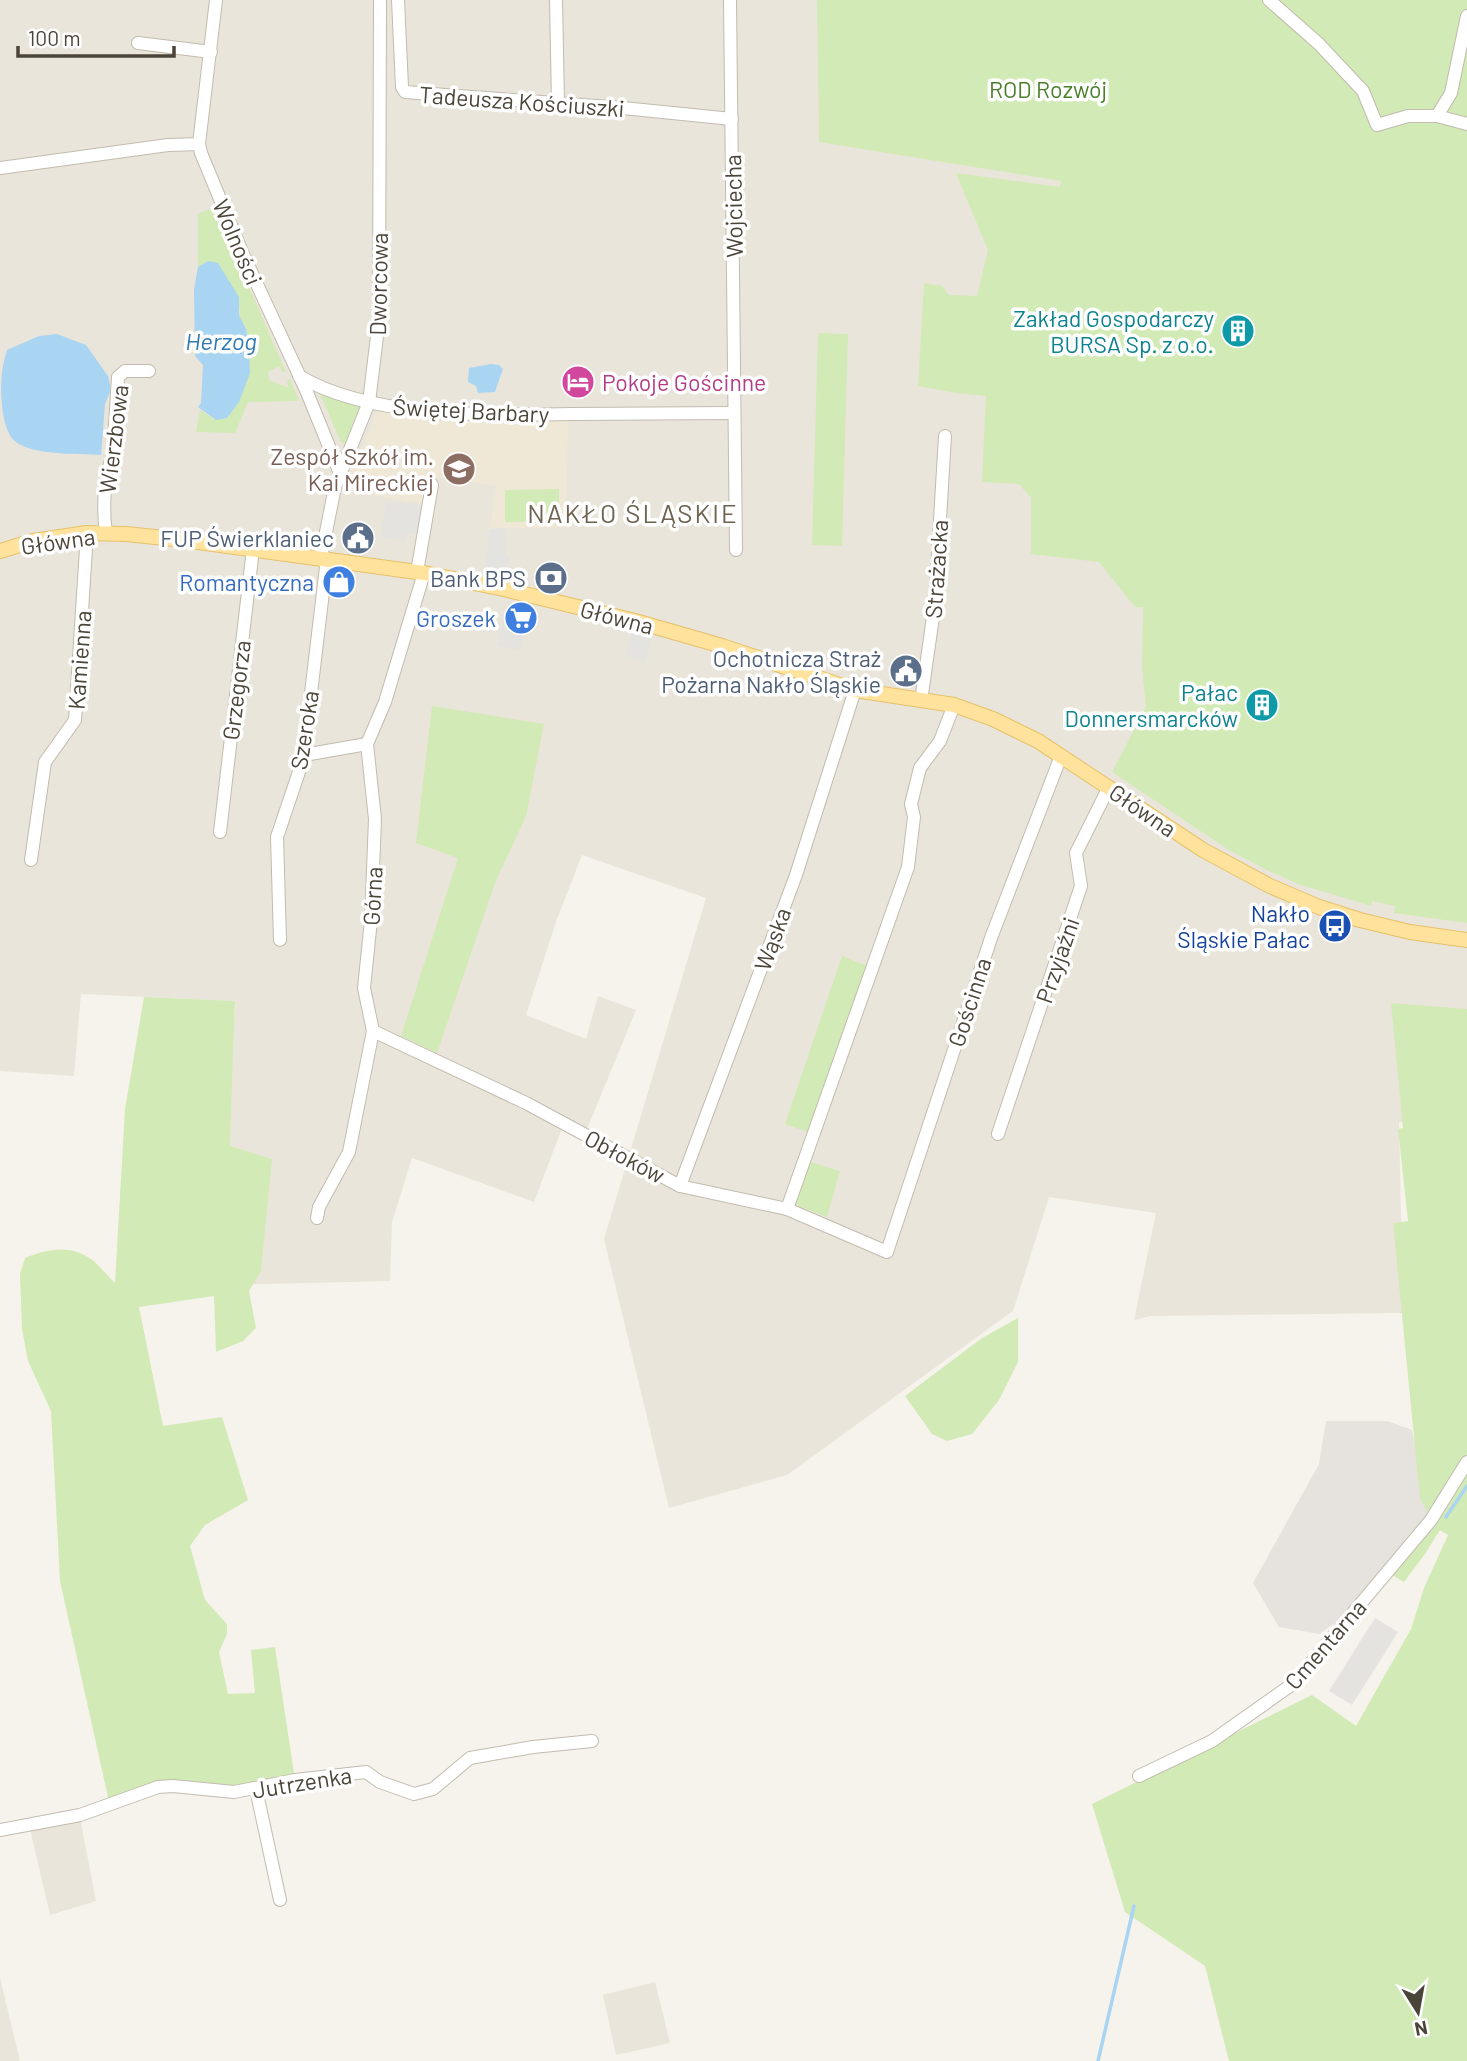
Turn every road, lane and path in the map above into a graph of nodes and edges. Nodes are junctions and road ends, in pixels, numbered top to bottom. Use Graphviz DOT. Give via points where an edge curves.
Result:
graph roads {
  1 [pos="216,0"];
  2 [pos="380,0"];
  3 [pos="398,0"];
  4 [pos="556,0"];
  5 [pos="730,0"];
  6 [pos="1269,0"];
  7 [pos="1467,16"];
  8 [pos="138,43"];
  9 [pos="211,51"];
  10 [pos="558,103"];
  11 [pos="1437,116"];
  12 [pos="732,119"];
  13 [pos="1467,124"];
  14 [pos="199,144"];
  15 [pos="0,168"];
  16 [pos="149,371"];
  17 [pos="299,376"];
  18 [pos="369,402"];
  19 [pos="733,413"];
  20 [pos="945,436"];
  21 [pos="340,471"];
  22 [pos="432,485"];
  23 [pos="87,533"];
  24 [pos="107,534"];
  25 [pos="253,549"];
  26 [pos="736,550"];
  27 [pos="0,551"];
  28 [pos="325,559"];
  29 [pos="421,573"];
  30 [pos="855,690"];
  31 [pos="921,701"];
  32 [pos="954,705"];
  33 [pos="366,744"];
  34 [pos="304,755"];
  35 [pos="1061,756"];
  36 [pos="1109,787"];
  37 [pos="220,832"];
  38 [pos="31,860"];
  39 [pos="280,940"];
  40 [pos="1467,940"];
  41 [pos="373,1031"];
  42 [pos="998,1134"];
  43 [pos="680,1186"];
  44 [pos="787,1209"];
  45 [pos="317,1218"];
  46 [pos="887,1252"];
  47 [pos="1467,1462"];
  48 [pos="592,1741"];
  49 [pos="1139,1776"];
  50 [pos="256,1789"];
  51 [pos="0,1830"];
  52 [pos="280,1900"];
  1 -- 9 [label="street, Wolności"];
  2 -- 18 [label="street, Dworcowa" via="379,320"];
  3 -- 10 [label="street, Tadeusza Kościuszki" via="405,92"];
  4 -- 10 [label="street"];
  5 -- 12 [label="street, Wojciecha"];
  6 -- 11 [label="street" via="1328,52 1363,91 1377,125 1408,116"];
  7 -- 11 [label="street" via="1451,93"];
  8 -- 9 [label="street"];
  9 -- 14 [label="street, Wolności"];
  10 -- 12 [label="street, Tadeusza Kościuszki"];
  11 -- 13 [label="street"];
  12 -- 19 [label="street, Wojciecha"];
  14 -- 15 [label="street"];
  14 -- 17 [label="street, Wolności"];
  16 -- 24 [label="street, Wierzbowa" via="128,371 118,377 104,520"];
  17 -- 18 [label="street, Świętej Barbary" via="340,395"];
  17 -- 21 [label="street, Wolności"];
  18 -- 19 [label="street, Świętej Barbary" via="488,415"];
  18 -- 21 [label="street, Dworcowa"];
  19 -- 26 [label="street, Wojciecha"];
  20 -- 31 [label="street, Strażacka" via="935,603"];
  21 -- 28 [label="street, Dworcowa" via="322,552"];
  22 -- 29 [label="street"];
  23 -- 24 [label="main road, Główna"];
  23 -- 27 [label="main road, Główna"];
  23 -- 38 [label="street, Kamienna" via="75,720 45,762"];
  24 -- 25 [label="main road, Główna"];
  25 -- 28 [label="main road, Główna"];
  25 -- 37 [label="street, Grzegorza"];
  28 -- 29 [label="main road, Główna"];
  28 -- 34 [label="street, Szeroka"];
  29 -- 30 [label="main road, Główna" via="635,621"];
  29 -- 33 [label="street" via="385,702"];
  30 -- 31 [label="main road, Główna"];
  30 -- 43 [label="street, Wąska" via="796,875"];
  31 -- 32 [label="main road, Główna"];
  32 -- 35 [label="main road, Główna" via="1018,730"];
  32 -- 44 [label="street" via="940,741 920,768 911,804 914,817 908,867"];
  33 -- 34 [label="street"];
  33 -- 41 [label="street, Górna" via="375,820 372,920 364,988"];
  34 -- 39 [label="street, Szeroka" via="277,836"];
  35 -- 36 [label="main road, Główna"];
  35 -- 46 [label="street, Gościnna" via="991,938"];
  36 -- 40 [label="main road, Główna" via="1203,850 1288,894 1385,926"];
  36 -- 42 [label="street, Przyjaźni" via="1076,853 1081,887"];
  41 -- 43 [label="street, Obłoków" via="526,1103"];
  41 -- 45 [label="street, Górna" via="349,1152 318,1207"];
  43 -- 44 [label="street, Obłoków"];
  44 -- 46 [label="street, Obłoków"];
  47 -- 49 [label="street, Cmentarna" via="1431,1520 1294,1684 1212,1741"];
  48 -- 50 [label="street, Jutrzenka" via="470,1758 433,1788 414,1794 366,1772"];
  50 -- 51 [label="street, Jutrzenka" via="158,1787 80,1815"];
  50 -- 52 [label="street"];
}
